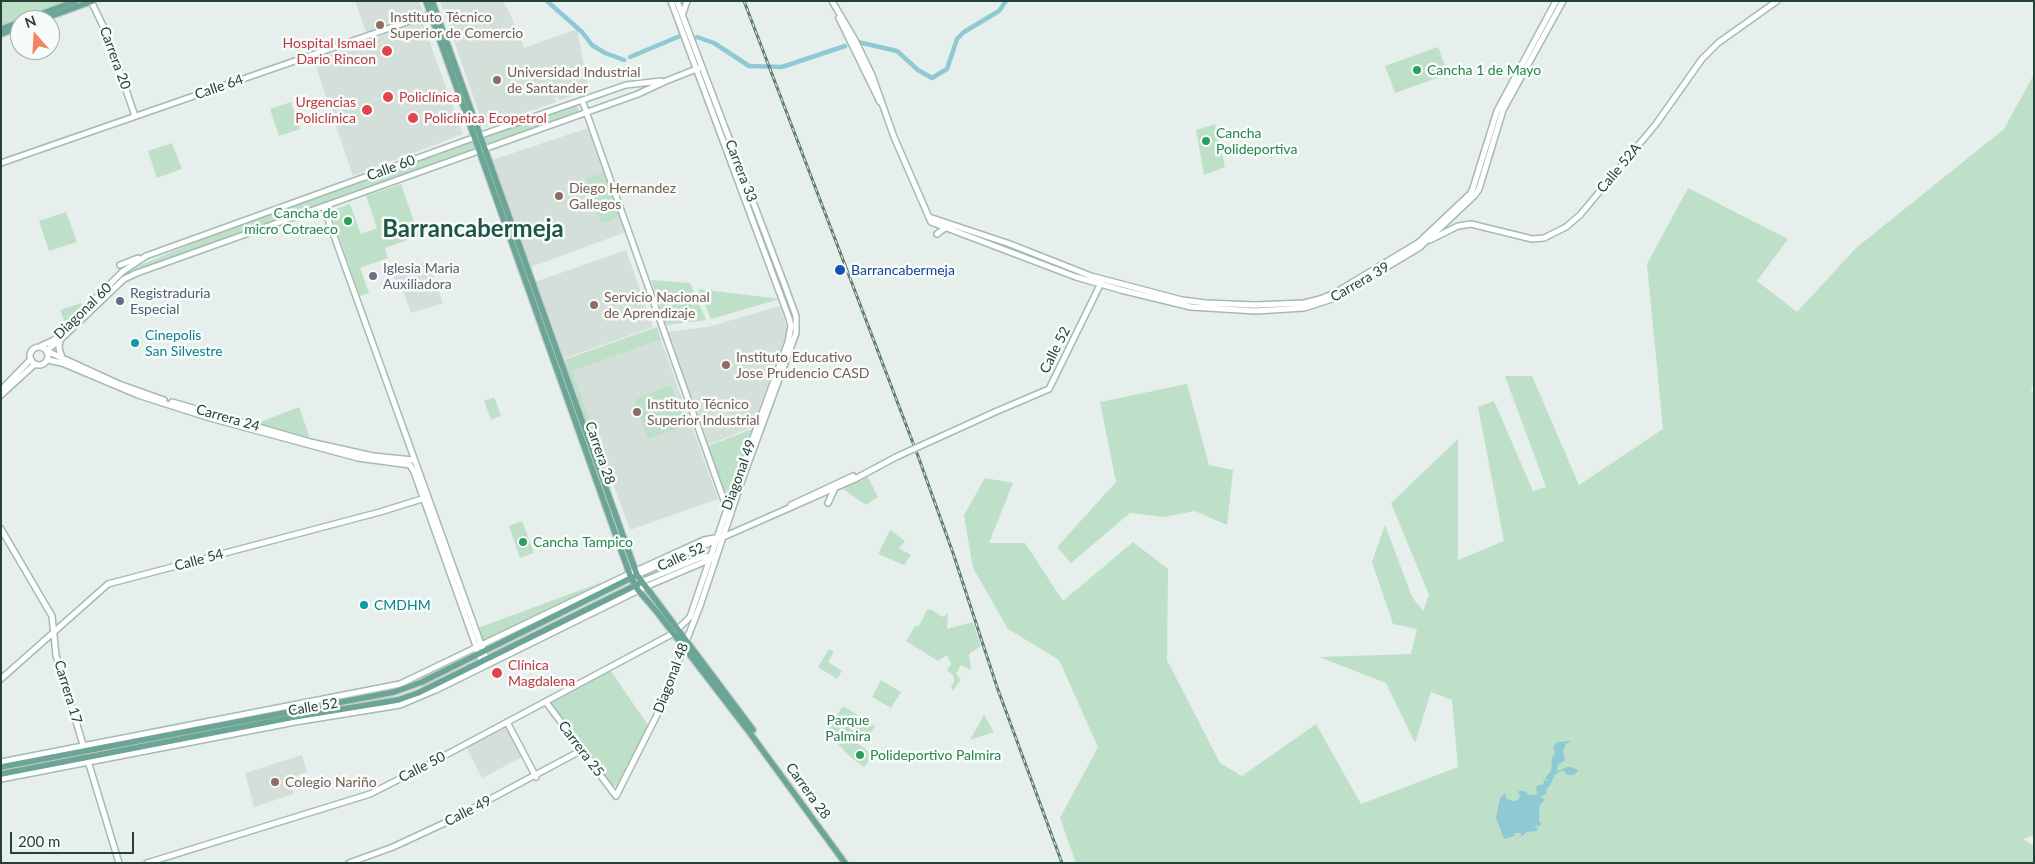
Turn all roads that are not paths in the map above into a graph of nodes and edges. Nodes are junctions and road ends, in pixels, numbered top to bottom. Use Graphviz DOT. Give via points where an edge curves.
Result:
graph roads {
  1 [pos="76,1"];
  2 [pos="92,1"];
  3 [pos="426,1"];
  4 [pos="432,1"];
  5 [pos="671,1"];
  6 [pos="678,1"];
  7 [pos="687,1"];
  8 [pos="827,1"];
  9 [pos="1556,1"];
  10 [pos="1563,1"];
  11 [pos="1776,1"];
  12 [pos="834,3"];
  13 [pos="52,10"];
  14 [pos="60,13"];
  15 [pos="433,13"];
  16 [pos="683,16"];
  17 [pos="700,68"];
  18 [pos="666,81"];
  19 [pos="582,100"];
  20 [pos="883,107"];
  21 [pos="586,113"];
  22 [pos="135,116"];
  23 [pos="476,137"];
  24 [pos="481,151"];
  25 [pos="1,163"];
  26 [pos="324,208"];
  27 [pos="930,219"];
  28 [pos="945,227"];
  29 [pos="937,234"];
  30 [pos="1423,244"];
  31 [pos="146,256"];
  32 [pos="120,265"];
  33 [pos="122,272"];
  34 [pos="124,279"];
  35 [pos="1101,282"];
  36 [pos="785,286"];
  37 [pos="778,288"];
  38 [pos="788,295"];
  39 [pos="781,297"];
  40 [pos="790,336"];
  41 [pos="60,340"];
  42 [pos="794,343"];
  43 [pos="46,350"];
  44 [pos="63,358"];
  45 [pos="31,359"];
  46 [pos="48,360"];
  47 [pos="35,364"];
  48 [pos="1,390"];
  49 [pos="1,395"];
  50 [pos="412,463"];
  51 [pos="870,470"];
  52 [pos="855,479"];
  53 [pos="426,498"];
  54 [pos="828,503"];
  55 [pos="727,509"];
  56 [pos="780,511"];
  57 [pos="1,529"];
  58 [pos="719,538"];
  59 [pos="668,556"];
  60 [pos="713,557"];
  61 [pos="677,558"];
  62 [pos="634,575"];
  63 [pos="640,586"];
  64 [pos="54,632"];
  65 [pos="676,632"];
  66 [pos="684,642"];
  67 [pos="480,649"];
  68 [pos="485,662"];
  69 [pos="1,679"];
  70 [pos="546,702"];
  71 [pos="507,722"];
  72 [pos="582,750"];
  73 [pos="86,754"];
  74 [pos="1,762"];
  75 [pos="1,767"];
  76 [pos="1,774"];
  77 [pos="536,776"];
  78 [pos="1,779"];
  79 [pos="616,796"];
  80 [pos="119,863"];
  81 [pos="147,863"];
  82 [pos="349,863"];
  83 [pos="845,863"];
  84 [pos="849,863"];
  1 -- 13 [label="main road"];
  2 -- 14 [label="main road"];
  2 -- 22 [label="street, Carrera 20"];
  3 -- 15 [label="main road, Carrera 28"];
  4 -- 15 [label="main road, Carrera 28"];
  5 -- 17 [label="street, Carrera 33"];
  6 -- 16 [label="street, Carrera 33"];
  7 -- 16 [label="street"];
  8 -- 20 [label="street" via="836,12"];
  9 -- 35 [label="street, Carrera 39" via="1497,111 1473,188 1418,243 1335,293 1304,303 1206,304"];
  10 -- 30 [label="street, Carrera 39" via="1503,110 1479,189"];
  11 -- 30 [label="street, Calle 52A" via="1718,43 1702,59 1659,120 1580,215 1566,227 1532,240 1472,224 1458,226"];
  12 -- 20 [label="street" via="872,75"];
  15 -- 22 [label="street, Calle 64"];
  15 -- 23 [label="main road, Carrera 28"];
  16 -- 17 [label="street, Carrera 33"];
  17 -- 18 [label="street, Calle 60"];
  17 -- 36 [label="street, Carrera 33"];
  17 -- 37 [label="street, Carrera 33"];
  18 -- 19 [label="street, Calle 60" via="626,85"];
  18 -- 21 [label="street, Calle 60"];
  19 -- 21 [label="street"];
  19 -- 23 [label="street, Calle 60"];
  20 -- 27 [label="street"];
  21 -- 24 [label="street, Calle 60"];
  21 -- 55 [label="street"];
  22 -- 25 [label="street, Calle 64"];
  23 -- 24 [label="main road, Carrera 28"];
  23 -- 31 [label="street, Calle 60"];
  24 -- 26 [label="street, Calle 60"];
  24 -- 62 [label="main road, Carrera 28"];
  26 -- 34 [label="street, Calle 60"];
  26 -- 50 [label="street"];
  27 -- 28 [label="street, Carrera 39"];
  27 -- 35 [label="street, Carrera 39"];
  28 -- 29 [label="street"];
  28 -- 35 [label="street, Carrera 39"];
  30 -- 35 [label="street, Carrera 39" via="1335,298 1304,308 1256,311 1205,309 1159,300"];
  31 -- 32 [label="street"];
  31 -- 33 [label="street, Calle 60"];
  33 -- 43 [label="street, Diagonal 60" via="48,344"];
  34 -- 41 [label="street, Diagonal 60"];
  35 -- 51 [label="street, Calle 52, bridge" via="1049,389"];
  36 -- 37 [label="street"];
  36 -- 38 [label="street, Carrera 33"];
  37 -- 39 [label="street, Carrera 33"];
  38 -- 39 [label="street"];
  38 -- 42 [label="street, Carrera 33" via="796,320"];
  39 -- 40 [label="street, Carrera 33" via="790,322"];
  40 -- 55 [label="street, Diagonal 49"];
  41 -- 43 [label="street, Diagonal 60"];
  41 -- 44 [label="street" via="59,352"];
  42 -- 58 [label="street, Diagonal 49"];
  43 -- 44 [label="street, Carrera 24"];
  43 -- 45 [label="street" via="33,349"];
  43 -- 46 [label="street"];
  44 -- 50 [label="street, Carrera 24" via="119,384 173,403 310,442"];
  45 -- 47 [label="street"];
  45 -- 48 [label="street"];
  46 -- 47 [label="street"];
  46 -- 50 [label="street, Carrera 24" via="138,395 210,418 358,458"];
  47 -- 49 [label="street"];
  50 -- 53 [label="street"];
  51 -- 52 [label="street, Calle 52"];
  51 -- 56 [label="street, Calle 52"];
  52 -- 54 [label="street" via="833,492"];
  52 -- 56 [label="street, Calle 52"];
  53 -- 64 [label="street, Calle 54" via="108,584"];
  53 -- 67 [label="street"];
  55 -- 58 [label="street, Diagonal 49"];
  56 -- 58 [label="street, Calle 52"];
  57 -- 64 [label="street, Carrera 17" via="52,616"];
  58 -- 59 [label="street, Calle 52" via="704,540"];
  58 -- 60 [label="street, Diagonal 49"];
  58 -- 61 [label="street, Calle 52"];
  59 -- 61 [label="street"];
  59 -- 62 [label="street, Calle 52"];
  60 -- 63 [label="street, Calle 52"];
  60 -- 65 [label="street, Diagonal 48" via="693,612"];
  60 -- 66 [label="street, Diagonal 48" via="700,606"];
  61 -- 62 [label="street, Calle 52"];
  62 -- 63 [label="main road, Carrera 28"];
  62 -- 67 [label="main road, Calle 52"];
  63 -- 65 [label="main road, Carrera 28"];
  63 -- 68 [label="main road, Calle 52"];
  64 -- 69 [label="street, Calle 54"];
  64 -- 73 [label="street, Carrera 17" via="56,654"];
  65 -- 66 [label="main road, Carrera 28"];
  65 -- 70 [label="street, Calle 50"];
  66 -- 79 [label="street, Diagonal 48" via="657,715"];
  66 -- 83 [label="main road, Carrera 28"];
  66 -- 84 [label="main road, Carrera 28"];
  67 -- 68 [label="street"];
  67 -- 73 [label="main road, Calle 52" via="422,682 394,692"];
  68 -- 73 [label="main road, Calle 52" via="398,700"];
  70 -- 71 [label="street, Calle 50"];
  70 -- 72 [label="street, Carrera 25"];
  71 -- 77 [label="street"];
  71 -- 81 [label="street, Calle 50" via="370,794"];
  72 -- 77 [label="street, Calle 49"];
  72 -- 79 [label="street, Carrera 25"];
  73 -- 74 [label="street, Calle 52"];
  73 -- 75 [label="main road, Calle 52"];
  73 -- 76 [label="main road, Calle 52"];
  73 -- 78 [label="street, Calle 52"];
  73 -- 80 [label="street, Carrera 17"];
  77 -- 82 [label="street, Calle 49" via="393,847"];
}
